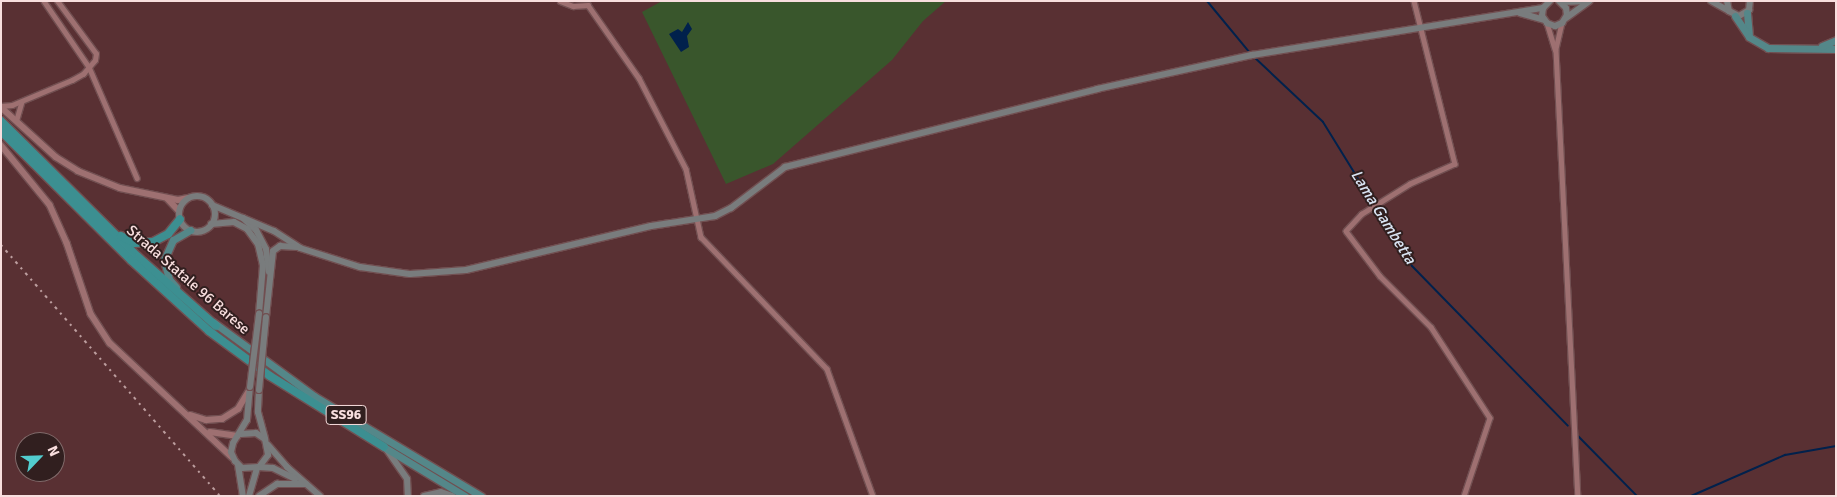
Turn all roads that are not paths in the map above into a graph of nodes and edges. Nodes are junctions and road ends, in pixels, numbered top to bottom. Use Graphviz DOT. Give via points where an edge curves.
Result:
graph roads {
  1 [pos="44,1"];
  2 [pos="57,1"];
  3 [pos="560,1"];
  4 [pos="1414,1"];
  5 [pos="1550,1"];
  6 [pos="1584,1"];
  7 [pos="1589,1"];
  8 [pos="1710,1"];
  9 [pos="1727,1"];
  10 [pos="1759,1"];
  11 [pos="1560,2"];
  12 [pos="1749,7"];
  13 [pos="1543,8"];
  14 [pos="1518,13"];
  15 [pos="1732,14"];
  16 [pos="1564,21"];
  17 [pos="1545,22"];
  18 [pos="1421,28"];
  19 [pos="1749,37"];
  20 [pos="1836,40"];
  21 [pos="1818,47"];
  22 [pos="1836,49"];
  23 [pos="1556,50"];
  24 [pos="89,67"];
  25 [pos="22,101"];
  26 [pos="1,106"];
  27 [pos="1,121"];
  28 [pos="16,122"];
  29 [pos="1,132"];
  30 [pos="1,145"];
  31 [pos="137,178"];
  32 [pos="166,198"];
  33 [pos="188,198"];
  34 [pos="212,205"];
  35 [pos="180,215"];
  36 [pos="243,218"];
  37 [pos="100,220"];
  38 [pos="697,220"];
  39 [pos="211,224"];
  40 [pos="190,230"];
  41 [pos="300,248"];
  42 [pos="269,272"];
  43 [pos="262,316"];
  44 [pos="216,326"];
  45 [pos="250,386"];
  46 [pos="184,413"];
  47 [pos="205,431"];
  48 [pos="239,435"];
  49 [pos="266,442"];
  50 [pos="384,447"];
  51 [pos="232,457"];
  52 [pos="238,465"];
  53 [pos="258,468"];
  54 [pos="306,484"];
  55 [pos="242,496"];
  56 [pos="250,496"];
  57 [pos="259,496"];
  58 [pos="320,496"];
  59 [pos="408,496"];
  60 [pos="424,496"];
  61 [pos="452,496"];
  62 [pos="465,496"];
  63 [pos="481,496"];
  64 [pos="873,496"];
  65 [pos="1464,496"];
  66 [pos="1578,496"];
  1 -- 24 [label="street"];
  2 -- 24 [label="street" via="96,54"];
  3 -- 38 [label="street" via="573,6 588,5 639,78 683,162"];
  4 -- 18 [label="street"];
  5 -- 13 [label="main road"];
  6 -- 11 [label="main road"];
  7 -- 16 [label="main road"];
  8 -- 15 [label="main road"];
  9 -- 15 [label="main road"];
  10 -- 12 [label="main road"];
  11 -- 16 [label="main road" via="1566,8"];
  12 -- 15 [label="main road"];
  12 -- 19 [label="main road"];
  13 -- 14 [label="main road"];
  13 -- 17 [label="main road"];
  14 -- 17 [label="main road"];
  14 -- 18 [label="main road"];
  15 -- 19 [label="main road"];
  16 -- 17 [label="main road" via="1554,26"];
  16 -- 23 [label="street"];
  17 -- 23 [label="street"];
  18 -- 38 [label="main road" via="1195,67 785,167 727,211"];
  18 -- 65 [label="street" via="1455,164 1403,188 1362,214 1346,231 1380,276 1430,327 1490,418"];
  19 -- 21 [label="main road" via="1768,48"];
  20 -- 21 [label="main road"];
  21 -- 22 [label="main road"];
  23 -- 66 [label="street"];
  24 -- 25 [label="street" via="83,74"];
  24 -- 31 [label="street"];
  25 -- 26 [label="street"];
  25 -- 28 [label="street" via="17,108"];
  26 -- 28 [label="street"];
  27 -- 37 [label="highway, Strada Statale 96 Barese"];
  28 -- 32 [label="street" via="56,157 78,171 120,188"];
  29 -- 50 [label="highway, Strada Statale 96 Barese" via="131,260 209,330 286,386"];
  30 -- 46 [label="street" via="22,167 50,206 67,243 82,294 100,329 118,353"];
  32 -- 33 [label="street"];
  32 -- 35 [label="street"];
  33 -- 34 [label="main road" via="203,198"];
  33 -- 35 [label="main road"];
  34 -- 36 [label="main road"];
  34 -- 39 [label="main road"];
  35 -- 37 [label="highway" via="161,238 143,244 124,239"];
  35 -- 40 [label="main road"];
  36 -- 41 [label="main road" via="268,228"];
  36 -- 42 [label="main road" via="262,239"];
  37 -- 44 [label="highway, Strada Statale 96 Barese"];
  38 -- 41 [label="main road" via="651,226 448,273 377,270"];
  38 -- 64 [label="street" via="701,237 827,369"];
  39 -- 40 [label="main road" via="202,231"];
  39 -- 43 [label="main road" via="227,221 240,224 258,244 263,265"];
  40 -- 44 [label="main road" via="173,240 167,249 165,270 176,288"];
  41 -- 42 [label="main road" via="276,248 271,255"];
  42 -- 43 [label="main road"];
  43 -- 45 [label="main road, bridge"];
  43 -- 49 [label="main road, bridge" via="258,412"];
  44 -- 63 [label="main road, Strada Statale 96 Barese / SS96" via="314,396"];
  45 -- 46 [label="street" via="238,409 222,419 206,420"];
  45 -- 48 [label="main road" via="250,411"];
  46 -- 47 [label="street"];
  47 -- 48 [label="street" via="222,436"];
  47 -- 51 [label="street"];
  48 -- 49 [label="main road" via="251,432"];
  48 -- 51 [label="main road" via="233,443"];
  49 -- 53 [label="main road" via="266,460"];
  49 -- 54 [label="main road"];
  50 -- 59 [label="main road" via="407,478"];
  50 -- 62 [label="main road, Strada Statale 96 Barese"];
  51 -- 52 [label="main road"];
  52 -- 53 [label="main road"];
  52 -- 55 [label="main road"];
  53 -- 54 [label="main road" via="278,470"];
  53 -- 56 [label="main road"];
  54 -- 57 [label="main road" via="278,484"];
  54 -- 58 [label="main road"];
  60 -- 61 [label="main road" via="441,492"];
}
